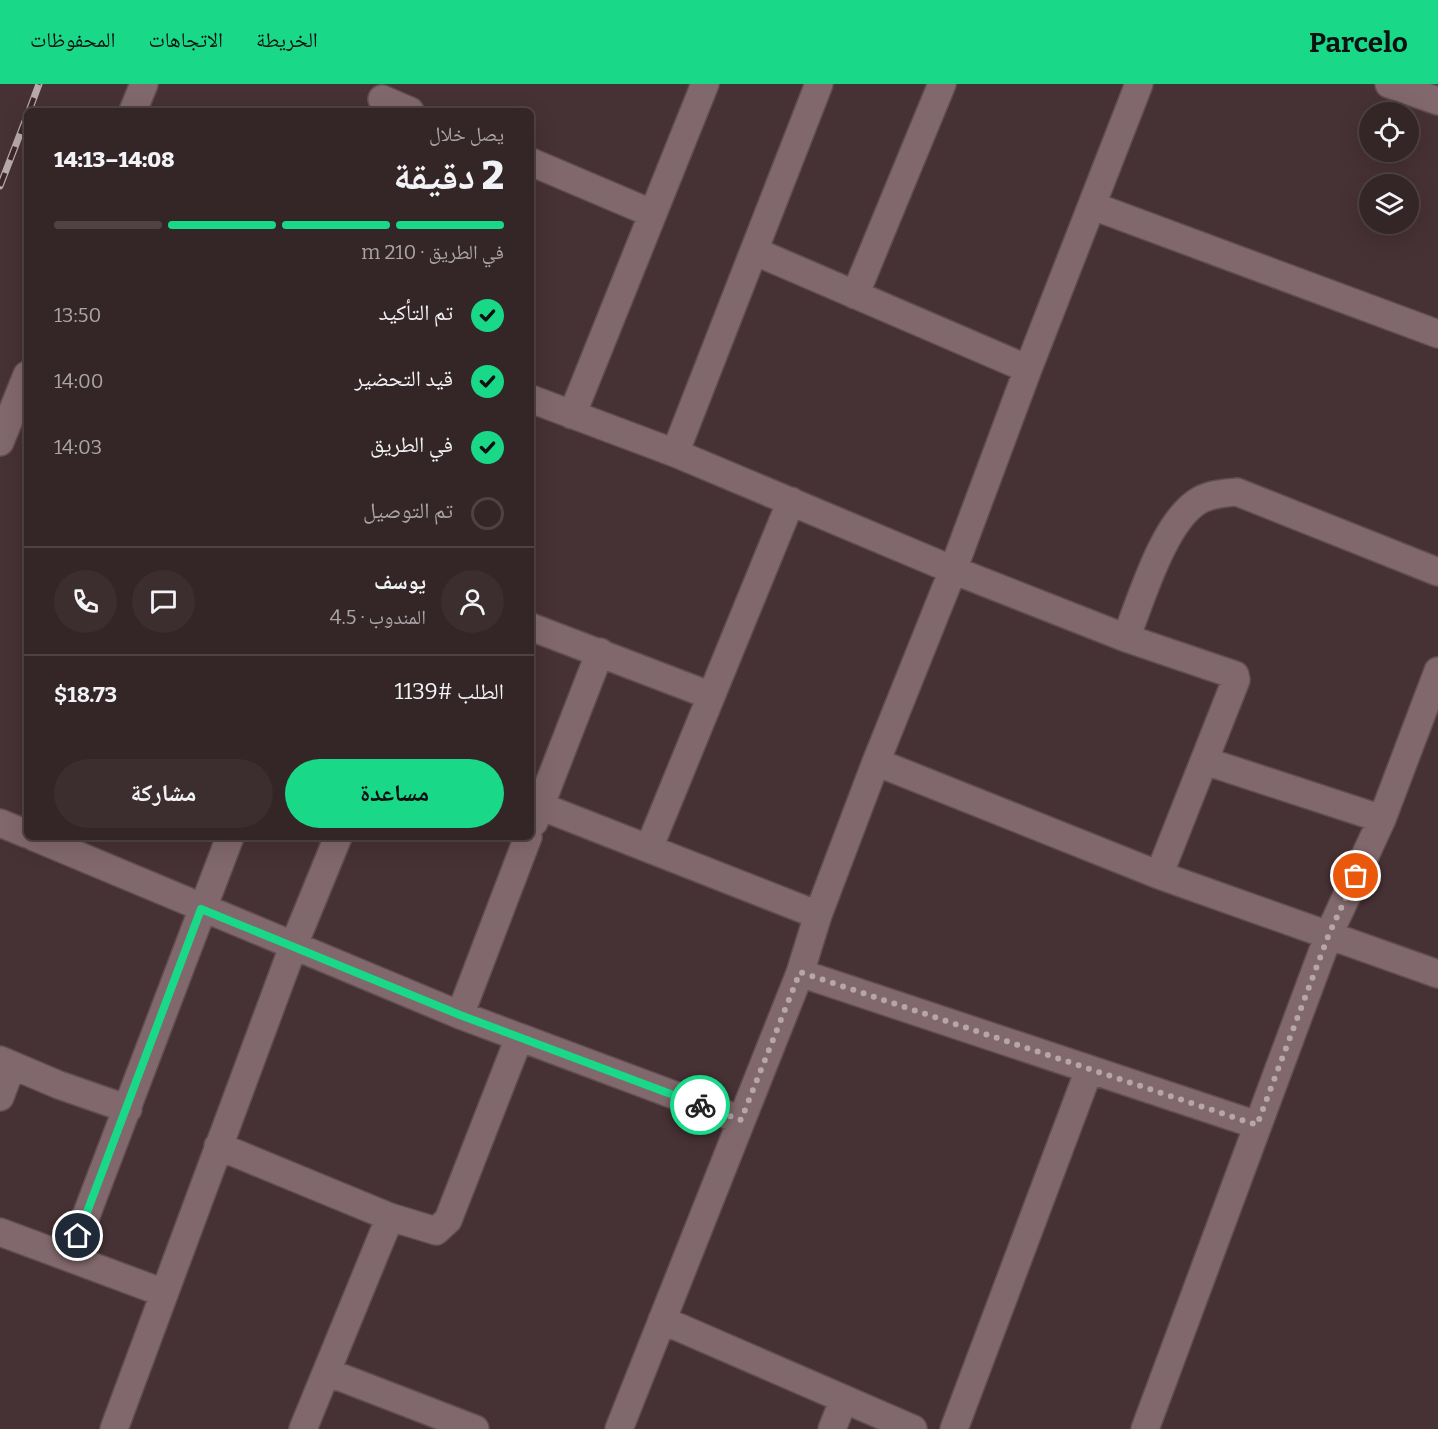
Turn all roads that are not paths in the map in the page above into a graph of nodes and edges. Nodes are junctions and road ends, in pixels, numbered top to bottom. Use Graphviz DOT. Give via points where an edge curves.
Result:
graph roads {
  1 [pos="144,84"];
  2 [pos="705,84"];
  3 [pos="819,84"];
  4 [pos="942,84"];
  5 [pos="1139,84"];
  6 [pos="1389,84"];
  7 [pos="382,98"];
  8 [pos="1438,101"];
  9 [pos="134,108"];
  10 [pos="404,108"];
  11 [pos="534,163"];
  12 [pos="1093,206"];
  13 [pos="651,213"];
  14 [pos="754,251"];
  15 [pos="855,295"];
  16 [pos="1438,334"];
  17 [pos="1028,369"];
  18 [pos="24,392"];
  19 [pos="534,400"];
  20 [pos="572,415"];
  21 [pos="19,420"];
  22 [pos="0,442"];
  23 [pos="675,453"];
  24 [pos="791,501"];
  25 [pos="953,570"];
  26 [pos="1438,572"];
  27 [pos="534,628"];
  28 [pos="1126,638"];
  29 [pos="600,652"];
  30 [pos="1438,671"];
  31 [pos="709,695"];
  32 [pos="1205,761"];
  33 [pos="876,762"];
  34 [pos="536,818"];
  35 [pos="1382,819"];
  36 [pos="0,823"];
  37 [pos="24,833"];
  38 [pos="50,840"];
  39 [pos="229,840"];
  40 [pos="337,840"];
  41 [pos="527,840"];
  42 [pos="87,847"];
  43 [pos="649,848"];
  44 [pos="1159,875"];
  45 [pos="201,909"];
  46 [pos="818,915"];
  47 [pos="1329,934"];
  48 [pos="293,947"];
  49 [pos="800,972"];
  50 [pos="1438,974"];
  51 [pos="460,1015"];
  52 [pos="519,1038"];
  53 [pos="6,1062"];
  54 [pos="1089,1070"];
  55 [pos="0,1097"];
  56 [pos="128,1109"];
  57 [pos="741,1120"];
  58 [pos="1257,1125"];
  59 [pos="218,1146"];
  60 [pos="390,1217"];
  61 [pos="0,1232"];
  62 [pos="70,1258"];
  63 [pos="164,1293"];
  64 [pos="662,1320"];
  65 [pos="327,1372"];
  66 [pos="844,1399"];
  67 [pos="114,1429"];
  68 [pos="303,1429"];
  69 [pos="475,1429"];
  70 [pos="619,1429"];
  71 [pos="832,1429"];
  72 [pos="913,1429"];
  73 [pos="954,1429"];
  74 [pos="1145,1429"];
  1 -- 9 [label="street"];
  2 -- 13 [label="street"];
  3 -- 14 [label="street"];
  4 -- 15 [label="street"];
  5 -- 12 [label="street"];
  6 -- 8 [label="street"];
  7 -- 10 [label="street"];
  11 -- 13 [label="street"];
  12 -- 16 [label="street"];
  12 -- 17 [label="street"];
  13 -- 20 [label="street"];
  14 -- 15 [label="street"];
  14 -- 23 [label="street"];
  15 -- 17 [label="street"];
  17 -- 25 [label="street"];
  18 -- 21 [label="street"];
  19 -- 20 [label="street"];
  20 -- 23 [label="street"];
  21 -- 22 [label="street"];
  23 -- 24 [label="street"];
  24 -- 25 [label="street"];
  24 -- 31 [label="street"];
  25 -- 28 [label="street"];
  25 -- 33 [label="street"];
  26 -- 28 [label="street" via="1237,492 1220,493 1200,500 1176,525 1157,557"];
  27 -- 29 [label="street"];
  28 -- 32 [label="street" via="1235,675"];
  29 -- 31 [label="street"];
  29 -- 34 [label="street"];
  30 -- 35 [label="street"];
  31 -- 43 [label="street"];
  32 -- 35 [label="street"];
  32 -- 44 [label="street"];
  33 -- 44 [label="street"];
  33 -- 46 [label="street"];
  34 -- 43 [label="street"];
  35 -- 47 [label="street"];
  36 -- 37 [label="street"];
  38 -- 42 [label="street"];
  39 -- 45 [label="street"];
  40 -- 48 [label="street"];
  41 -- 51 [label="street"];
  42 -- 45 [label="street"];
  43 -- 46 [label="street"];
  44 -- 47 [label="street"];
  45 -- 48 [label="street"];
  45 -- 56 [label="street"];
  46 -- 49 [label="street"];
  47 -- 50 [label="street"];
  47 -- 58 [label="street"];
  48 -- 51 [label="street"];
  48 -- 59 [label="street"];
  49 -- 54 [label="street"];
  49 -- 57 [label="street"];
  51 -- 52 [label="street"];
  52 -- 57 [label="street"];
  52 -- 60 [label="street" via="446,1224 436,1231"];
  53 -- 55 [label="street"];
  53 -- 56 [label="street"];
  54 -- 58 [label="street"];
  54 -- 73 [label="street"];
  56 -- 62 [label="street"];
  57 -- 64 [label="street"];
  58 -- 74 [label="street"];
  59 -- 60 [label="street"];
  59 -- 63 [label="street"];
  60 -- 65 [label="street"];
  61 -- 62 [label="street"];
  62 -- 63 [label="street"];
  63 -- 67 [label="street"];
  64 -- 66 [label="street"];
  64 -- 70 [label="street"];
  65 -- 68 [label="street"];
  65 -- 69 [label="street"];
  66 -- 71 [label="street"];
  66 -- 72 [label="street"];
}
